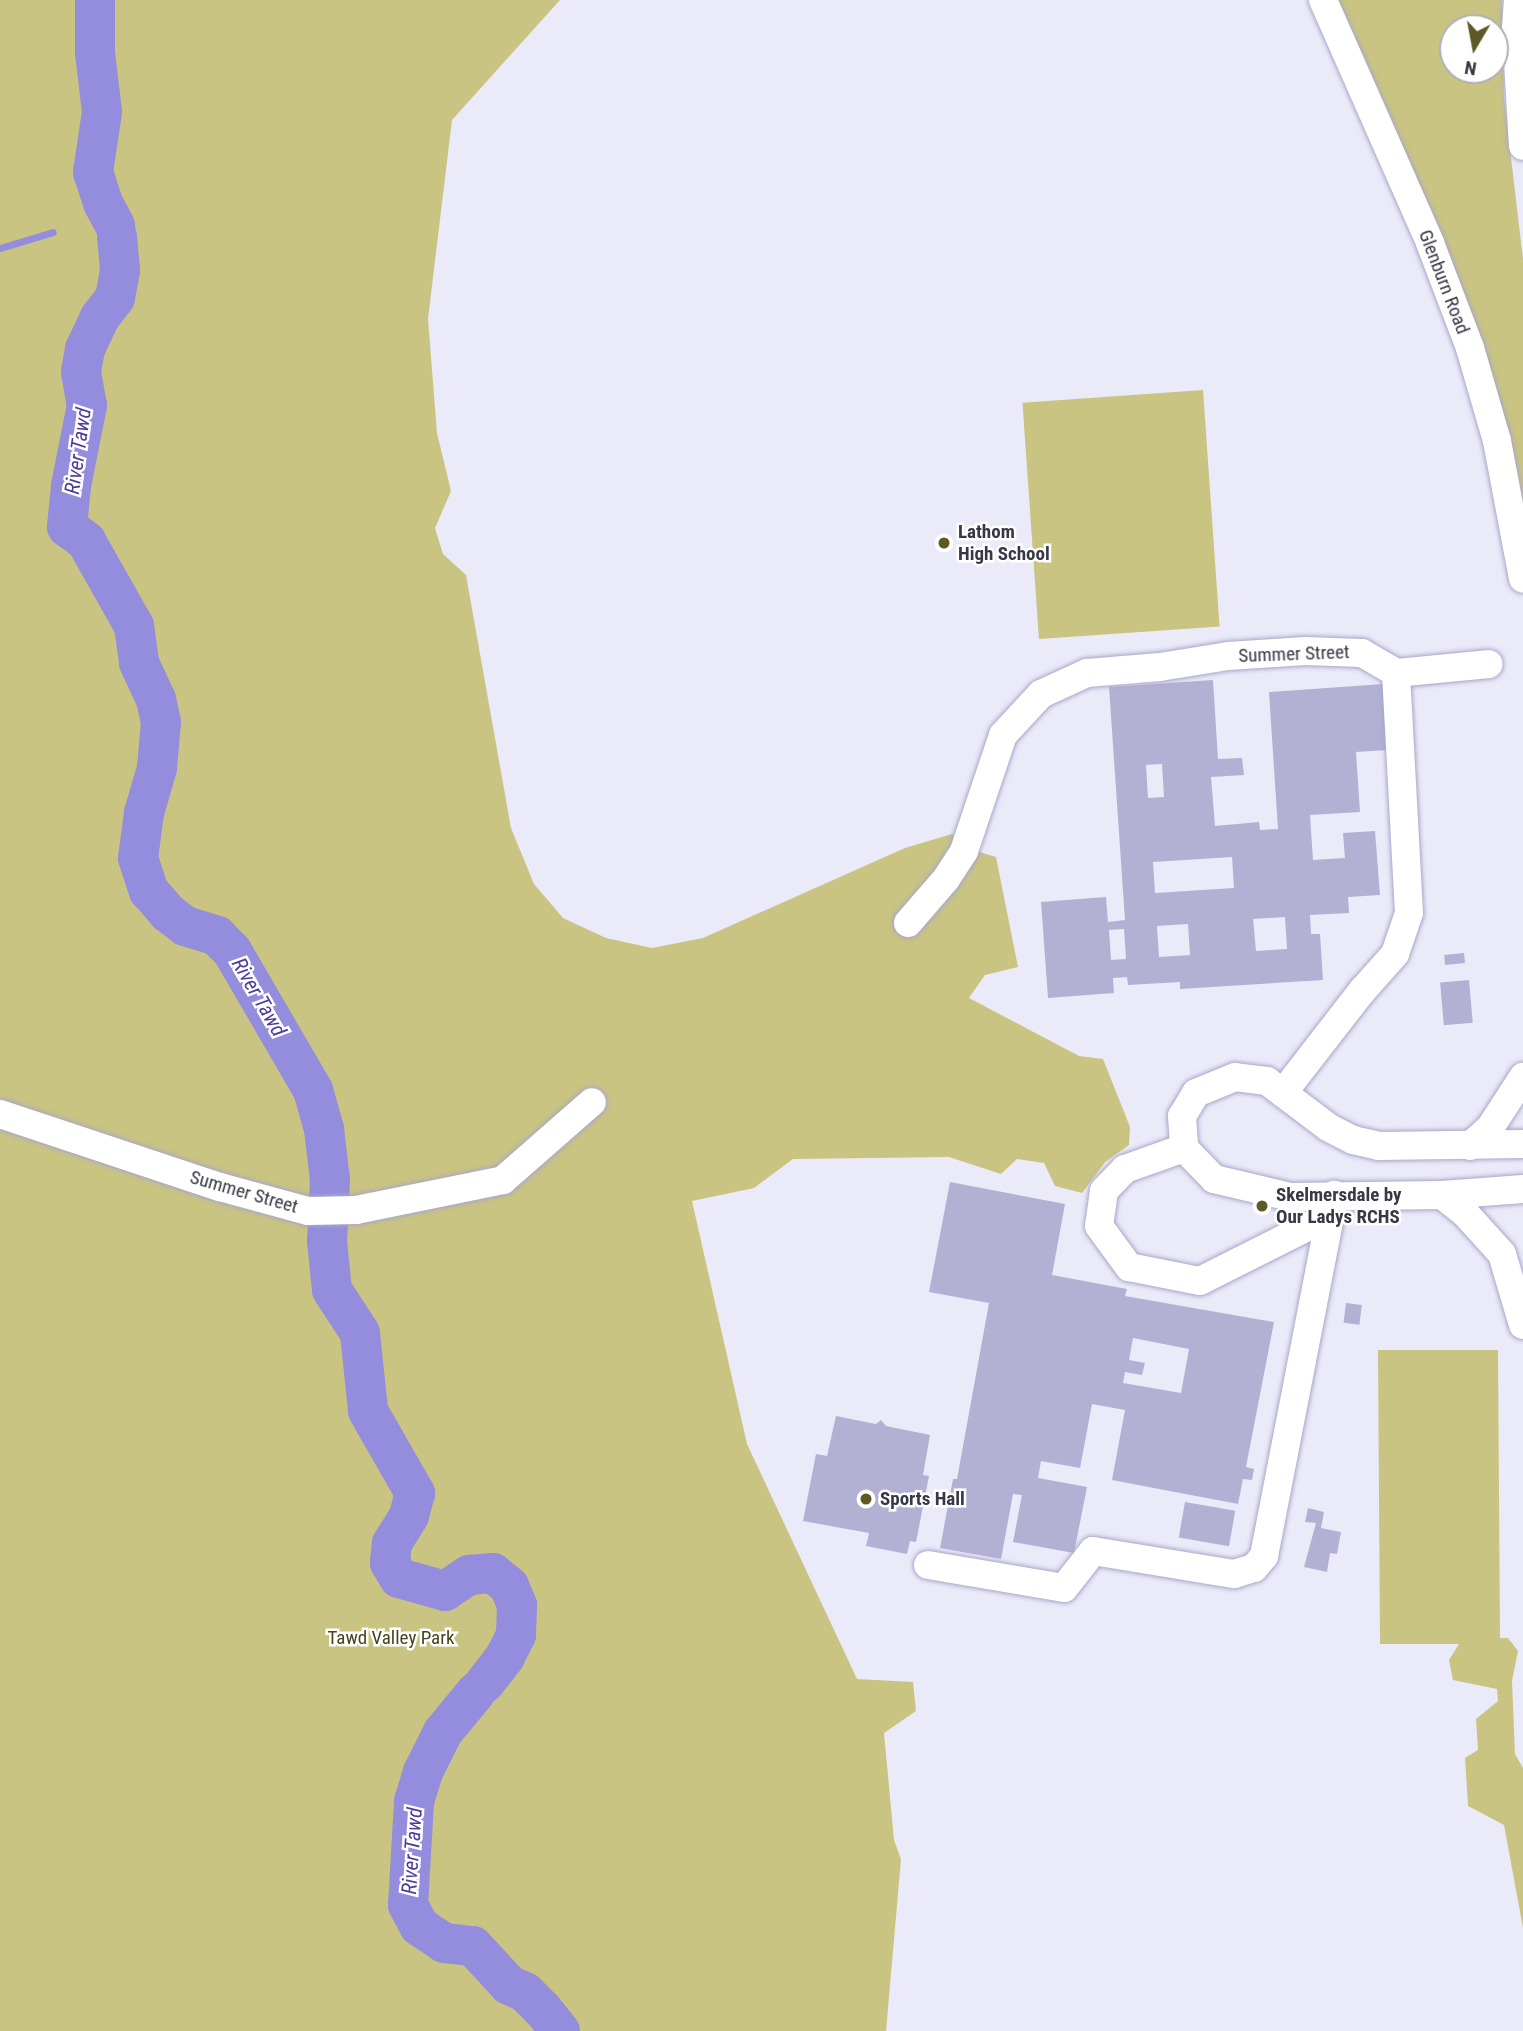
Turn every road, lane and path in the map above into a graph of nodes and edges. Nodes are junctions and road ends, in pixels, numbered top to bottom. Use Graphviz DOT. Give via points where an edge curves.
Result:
graph roads {
  1 [pos="1323,0"];
  2 [pos="1518,0"];
  3 [pos="1523,146"];
  4 [pos="1523,579"];
  5 [pos="1489,664"];
  6 [pos="1395,673"];
  7 [pos="908,923"];
  8 [pos="1523,1077"];
  9 [pos="1283,1093"];
  10 [pos="592,1102"];
  11 [pos="0,1114"];
  12 [pos="1523,1144"];
  13 [pos="1470,1146"];
  14 [pos="1184,1148"];
  15 [pos="1523,1189"];
  16 [pos="1442,1195"];
  17 [pos="1331,1205"];
  18 [pos="1523,1325"];
  19 [pos="928,1565"];
  1 -- 4 [label="street, Glenburn Road" via="1430,243 1470,348 1497,441"];
  2 -- 3 [label="street"];
  5 -- 6 [label="street"];
  6 -- 7 [label="street, Summer Street" via="1362,653 1305,651 1087,673 1041,694 1003,735 964,851"];
  6 -- 9 [label="street" via="1409,913 1395,954"];
  8 -- 13 [label="street" via="1490,1128"];
  9 -- 13 [label="street" via="1353,1140 1379,1146"];
  9 -- 14 [label="street" via="1267,1080 1235,1077 1196,1093 1182,1116"];
  10 -- 11 [label="street, Summer Street" via="503,1180 356,1210 307,1211"];
  12 -- 13 [label="street"];
  14 -- 17 [label="street" via="1214,1179"];
  14 -- 17 [label="street" via="1125,1169 1104,1191 1099,1226 1129,1267 1200,1281"];
  15 -- 16 [label="street"];
  16 -- 17 [label="street"];
  16 -- 18 [label="street" via="1502,1254"];
  17 -- 19 [label="street" via="1264,1556 1254,1568 1234,1574 1094,1551 1064,1588"];
}
